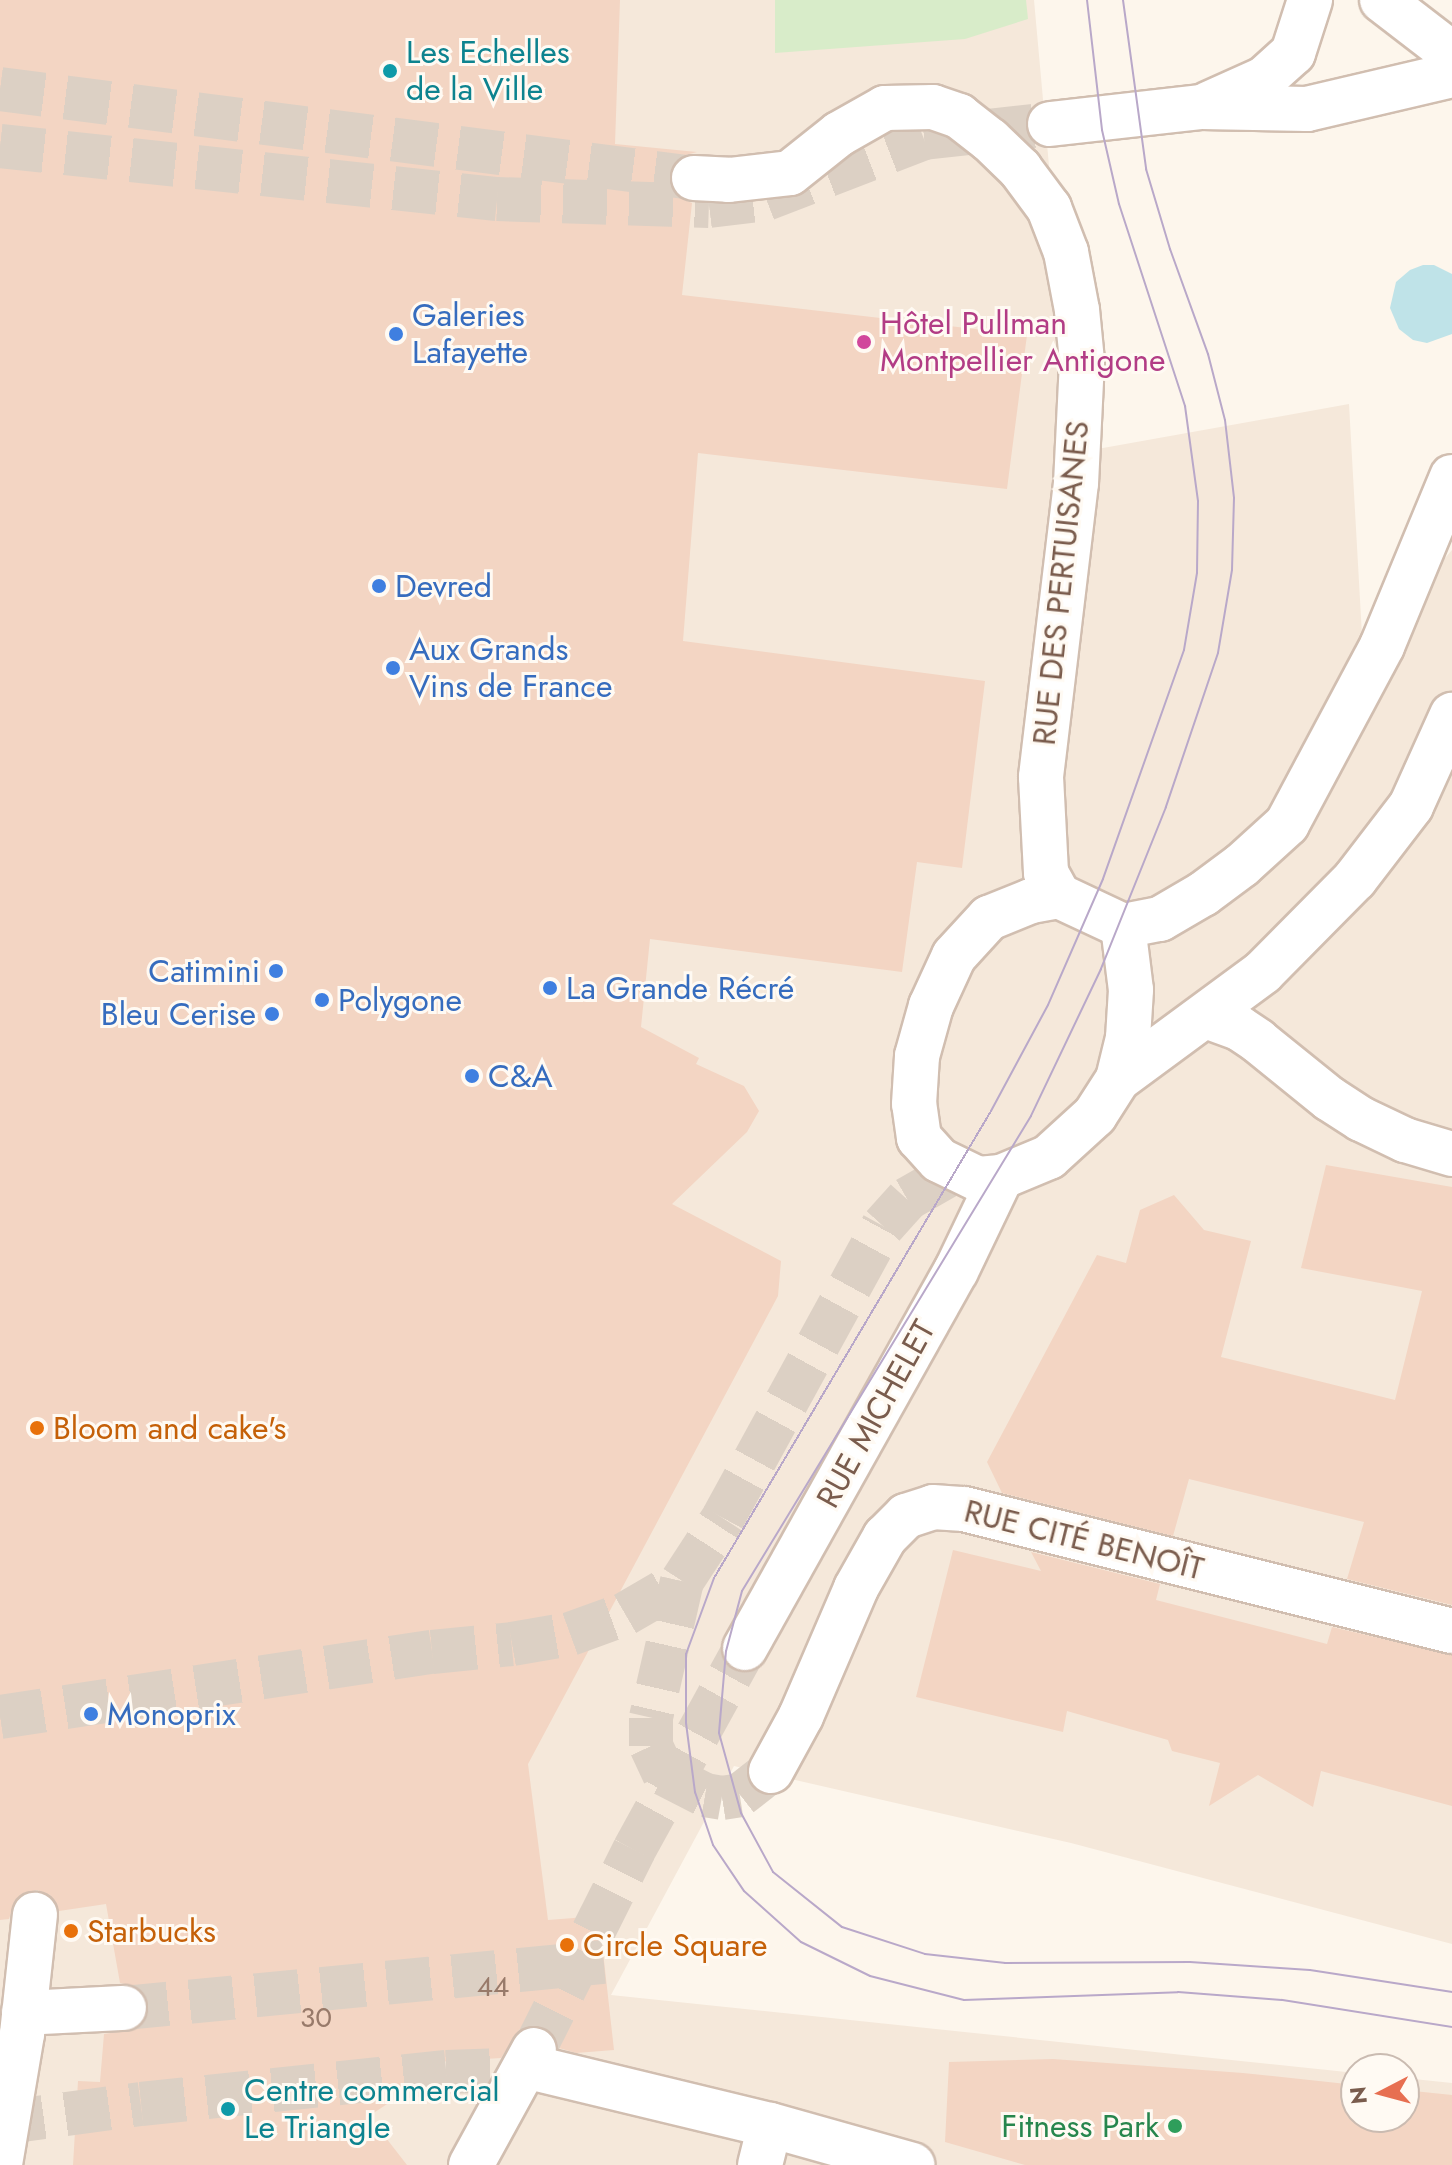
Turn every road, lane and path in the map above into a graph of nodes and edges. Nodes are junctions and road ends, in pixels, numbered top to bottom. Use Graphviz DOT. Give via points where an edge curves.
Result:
graph roads {
  1 [pos="1310,0"];
  2 [pos="1382,0"];
  3 [pos="1452,54"];
  4 [pos="1452,75"];
  5 [pos="1202,107"];
  6 [pos="1050,124"];
  7 [pos="694,178"];
  8 [pos="1452,477"];
  9 [pos="1452,715"];
  10 [pos="1059,896"];
  11 [pos="1123,926"];
  12 [pos="1206,1016"];
  13 [pos="1118,1079"];
  14 [pos="1452,1154"];
  15 [pos="1001,1177"];
  16 [pos="1452,1631"];
  17 [pos="745,1648"];
  18 [pos="771,1771"];
  19 [pos="35,1915"];
  20 [pos="124,2008"];
  21 [pos="24,2013"];
  22 [pos="765,2145"];
  23 [pos="0,2164"];
  24 [pos="471,2165"];
  25 [pos="912,2165"];
  1 -- 5 [label="street" via="1293,53 1264,79"];
  2 -- 3 [label="street"];
  4 -- 5 [label="street" via="1307,109"];
  5 -- 6 [label="street"];
  7 -- 10 [label="street, RUE DES PERTUISANES" via="790,173 839,134 885,108 933,107 959,116 990,140 1049,208 1066,252 1082,361 1076,483 1041,777 1046,873"];
  8 -- 11 [label="street" via="1382,646 1287,824 1203,894 1160,919"];
  9 -- 12 [label="street" via="1411,806 1355,879 1284,954"];
  10 -- 11 [label="street"];
  10 -- 15 [label="street" via="989,918 954,956 931,1006 917,1056 914,1104 919,1138 956,1171 978,1179"];
  11 -- 13 [label="street" via="1131,990"];
  12 -- 13 [label="street"];
  12 -- 14 [label="street" via="1239,1028 1361,1119"];
  13 -- 15 [label="street" via="1095,1115 1049,1157"];
  15 -- 17 [label="street, RUE MICHELET" via="956,1271"];
  16 -- 18 [label="street, RUE CITÉ BENOÎT" via="964,1509 933,1507 906,1516 885,1537"];
  19 -- 21 [label="street"];
  20 -- 21 [label="street"];
  21 -- 23 [label="street"];
  22 -- 24 [label="street" via="536,2059"];
  22 -- 25 [label="street"];
}
